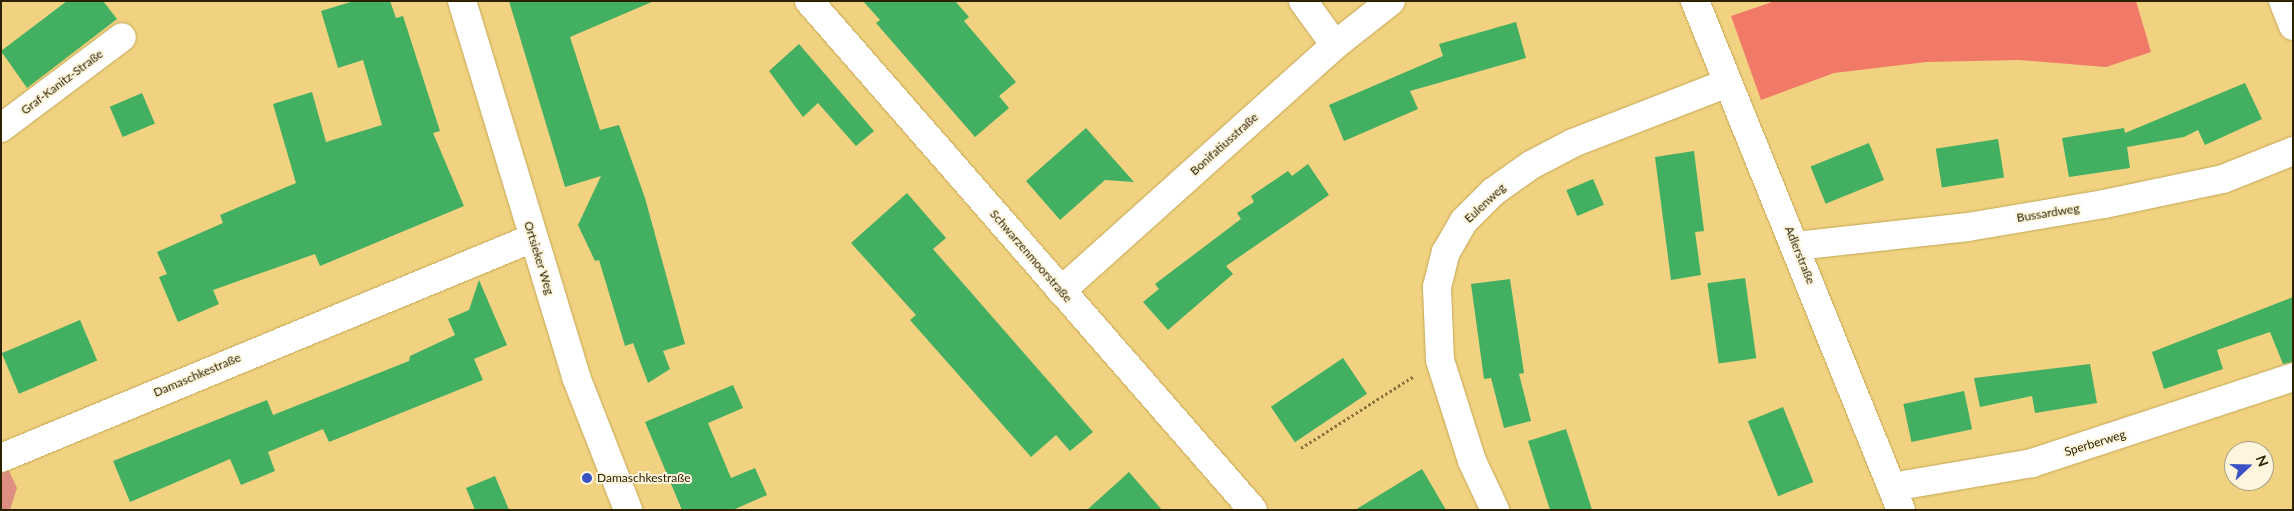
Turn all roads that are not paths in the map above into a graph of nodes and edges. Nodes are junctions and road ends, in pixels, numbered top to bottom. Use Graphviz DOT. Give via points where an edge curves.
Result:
graph roads {
  1 [pos="462,1"];
  2 [pos="809,1"];
  3 [pos="1303,1"];
  4 [pos="1391,1"];
  5 [pos="1695,1"];
  6 [pos="2283,1"];
  7 [pos="2293,26"];
  8 [pos="122,36"];
  9 [pos="1335,45"];
  10 [pos="1728,82"];
  11 [pos="1,128"];
  12 [pos="2293,151"];
  13 [pos="533,238"];
  14 [pos="1796,246"];
  15 [pos="1061,291"];
  16 [pos="2293,377"];
  17 [pos="1,458"];
  18 [pos="1896,498"];
  19 [pos="628,510"];
  20 [pos="1253,510"];
  21 [pos="1495,510"];
  1 -- 13 [label="street, Ortsieker Weg"];
  2 -- 15 [label="street, Schwarzenmoorstraße"];
  3 -- 9 [label="street"];
  4 -- 9 [label="street, Bonifatiusstraße"];
  5 -- 10 [label="street, Adlerstraße"];
  6 -- 7 [label="street"];
  8 -- 11 [label="street, Graf-Kanitz-Straße"];
  9 -- 15 [label="street, Bonifatiusstraße"];
  10 -- 14 [label="street, Adlerstraße"];
  10 -- 21 [label="street, Eulenweg" via="1573,143 1493,192 1464,221 1446,252 1437,287 1440,360 1472,461"];
  12 -- 14 [label="street, Bussardweg" via="2222,179 2104,204 1968,226"];
  13 -- 17 [label="street, Damaschkestraße"];
  13 -- 19 [label="street, Ortsieker Weg" via="576,377"];
  14 -- 18 [label="street, Adlerstraße"];
  15 -- 20 [label="street, Schwarzenmoorstraße"];
  16 -- 18 [label="street, Sperberweg" via="2032,463"];
}
